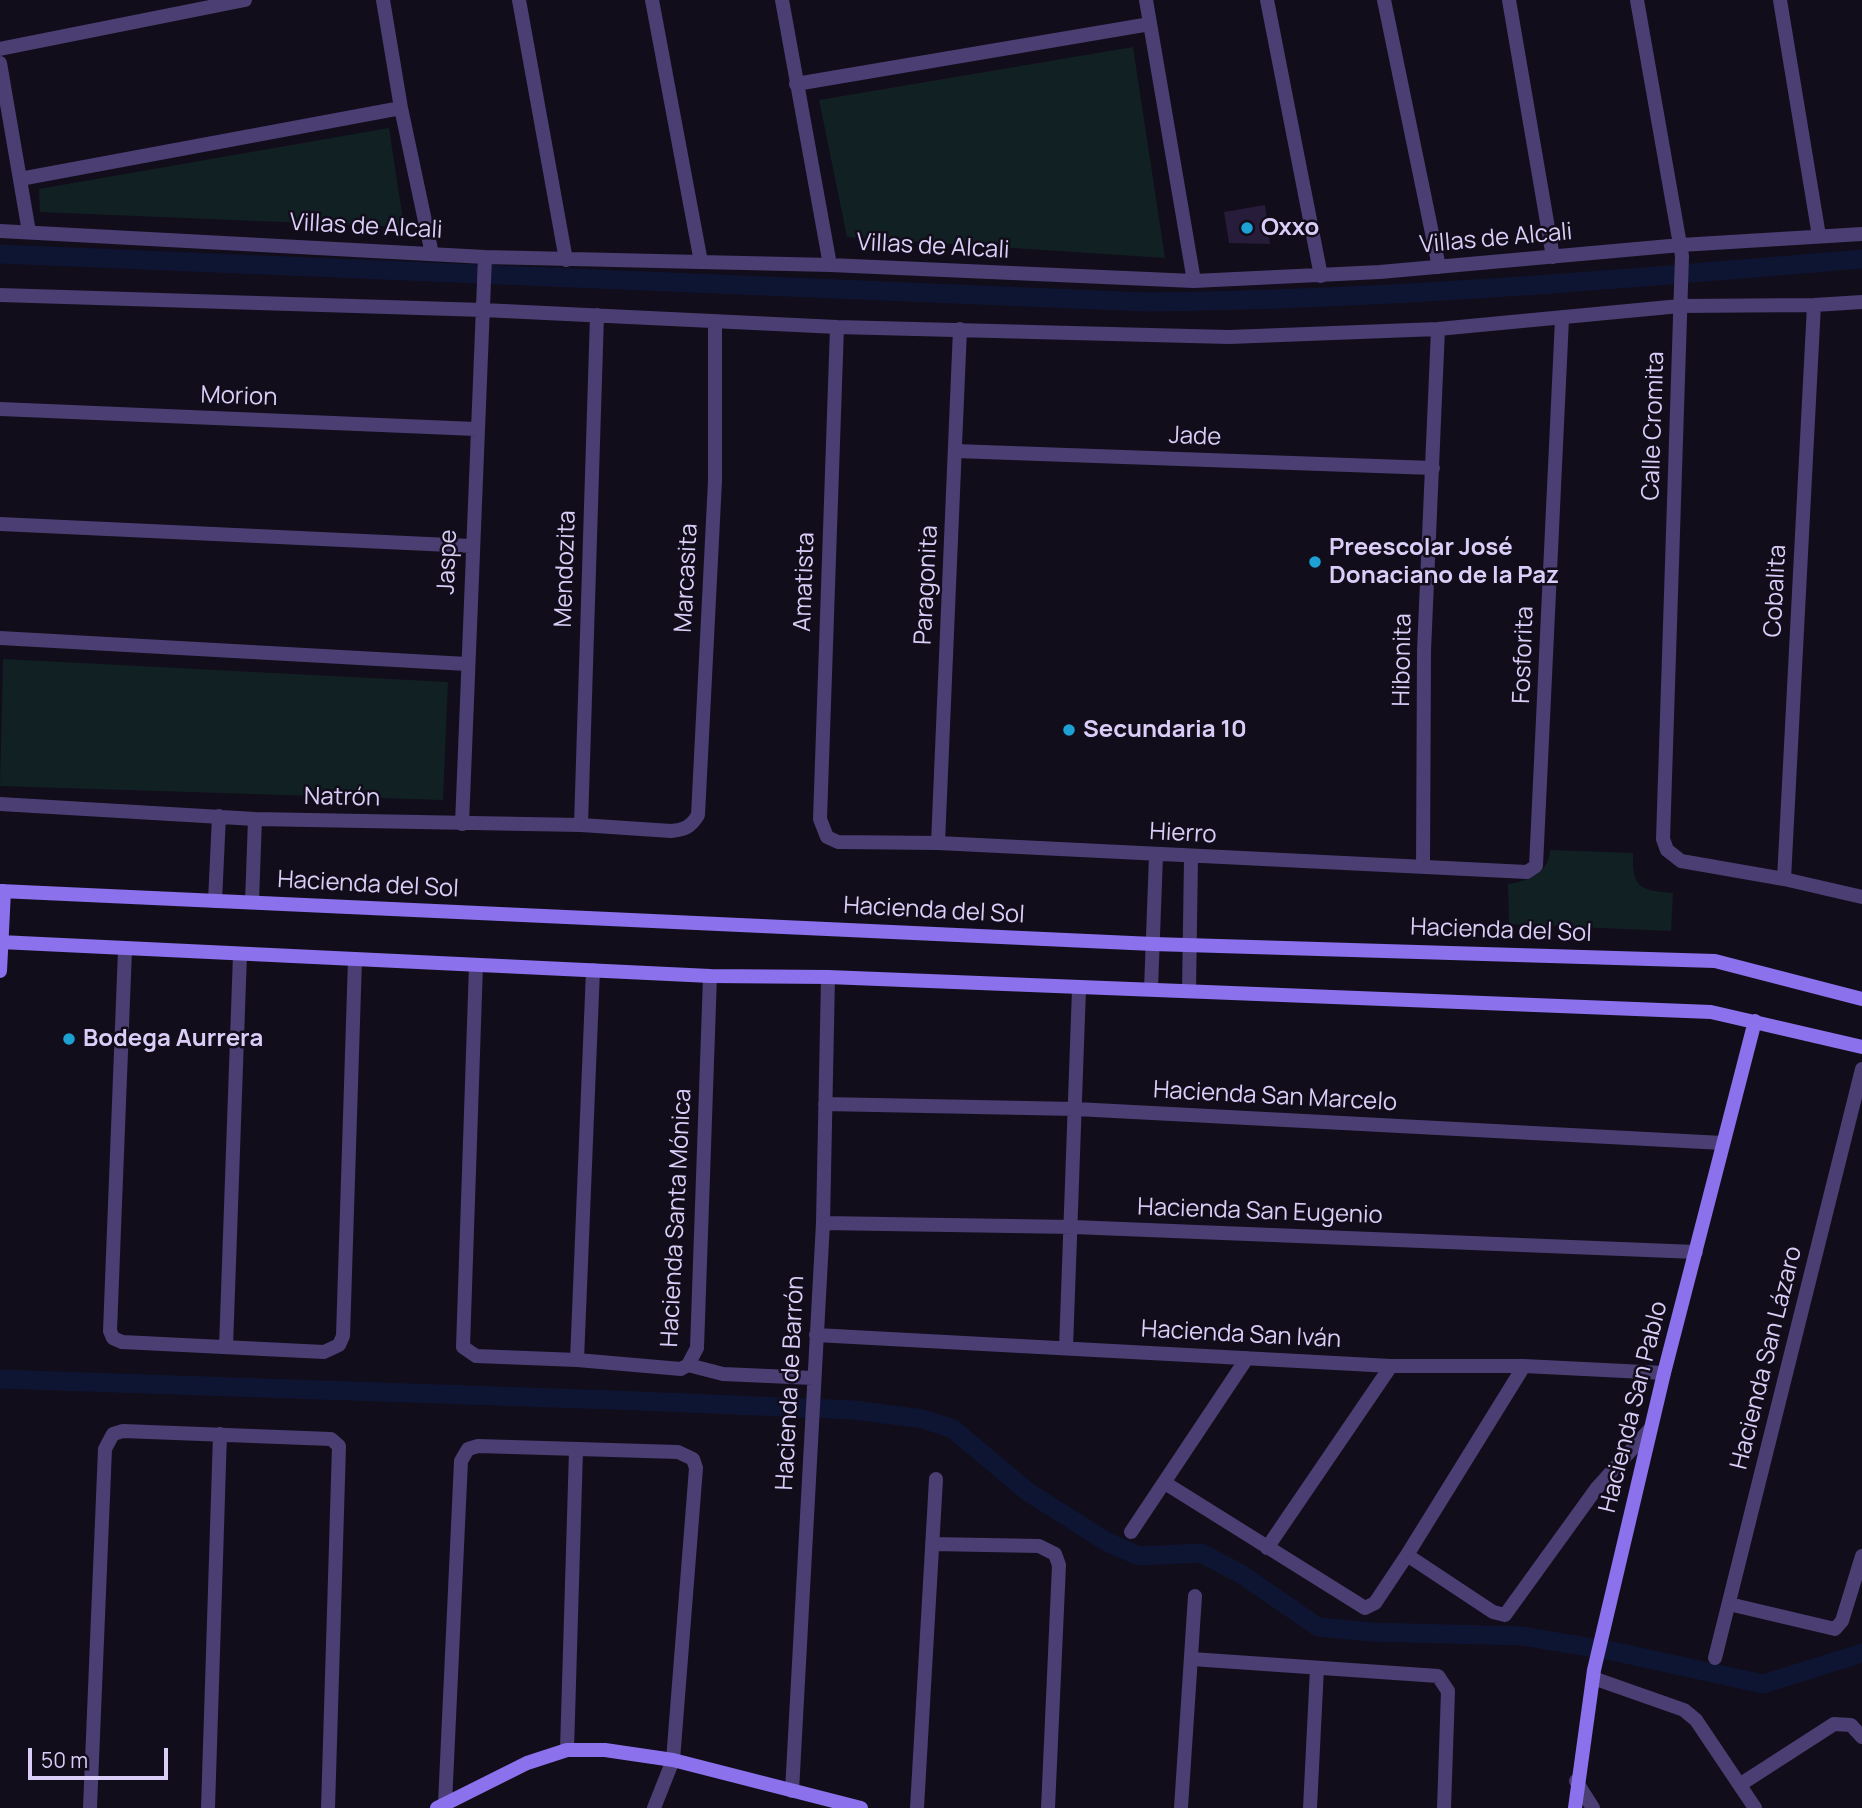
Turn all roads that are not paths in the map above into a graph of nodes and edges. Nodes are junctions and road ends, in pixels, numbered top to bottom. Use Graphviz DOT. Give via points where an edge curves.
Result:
graph roads {
  1 [pos="246,0"];
  2 [pos="383,0"];
  3 [pos="519,0"];
  4 [pos="652,0"];
  5 [pos="782,0"];
  6 [pos="1146,0"];
  7 [pos="1267,0"];
  8 [pos="1384,0"];
  9 [pos="1509,0"];
  10 [pos="1637,0"];
  11 [pos="1780,0"];
  12 [pos="1150,24"];
  13 [pos="0,49"];
  14 [pos="0,63"];
  15 [pos="796,83"];
  16 [pos="401,108"];
  17 [pos="20,179"];
  18 [pos="0,230"];
  19 [pos="29,232"];
  20 [pos="1862,234"];
  21 [pos="1819,236"];
  22 [pos="1681,250"];
  23 [pos="432,254"];
  24 [pos="1553,257"];
  25 [pos="566,260"];
  26 [pos="484,261"];
  27 [pos="701,262"];
  28 [pos="831,265"];
  29 [pos="1439,267"];
  30 [pos="1321,276"];
  31 [pos="1194,281"];
  32 [pos="0,295"];
  33 [pos="1680,301"];
  34 [pos="1862,302"];
  35 [pos="483,306"];
  36 [pos="1814,306"];
  37 [pos="597,315"];
  38 [pos="1562,319"];
  39 [pos="715,321"];
  40 [pos="837,327"];
  41 [pos="960,329"];
  42 [pos="1438,329"];
  43 [pos="0,409"];
  44 [pos="475,429"];
  45 [pos="956,451"];
  46 [pos="1433,468"];
  47 [pos="0,524"];
  48 [pos="471,545"];
  49 [pos="0,638"];
  50 [pos="467,664"];
  51 [pos="0,804"];
  52 [pos="219,816"];
  53 [pos="255,818"];
  54 [pos="462,824"];
  55 [pos="580,825"];
  56 [pos="684,830"];
  57 [pos="827,838"];
  58 [pos="938,843"];
  59 [pos="1156,856"];
  60 [pos="1191,858"];
  61 [pos="1536,866"];
  62 [pos="1423,867"];
  63 [pos="1784,879"];
  64 [pos="2,891"];
  65 [pos="1862,897"];
  66 [pos="215,901"];
  67 [pos="252,902"];
  68 [pos="1,942"];
  69 [pos="1153,944"];
  70 [pos="1189,944"];
  71 [pos="125,950"];
  72 [pos="240,954"];
  73 [pos="355,959"];
  74 [pos="476,965"];
  75 [pos="593,970"];
  76 [pos="0,971"];
  77 [pos="710,976"];
  78 [pos="828,977"];
  79 [pos="1079,989"];
  80 [pos="1151,989"];
  81 [pos="1189,992"];
  82 [pos="1862,999"];
  83 [pos="1755,1021"];
  84 [pos="1862,1047"];
  85 [pos="1862,1069"];
  86 [pos="825,1104"];
  87 [pos="1076,1109"];
  88 [pos="1723,1143"];
  89 [pos="823,1223"];
  90 [pos="1073,1227"];
  91 [pos="1696,1252"];
  92 [pos="816,1335"];
  93 [pos="226,1347"];
  94 [pos="1066,1348"];
  95 [pos="1247,1358"];
  96 [pos="578,1360"];
  97 [pos="688,1366"];
  98 [pos="1391,1366"];
  99 [pos="1524,1366"];
  100 [pos="1664,1373"];
  101 [pos="812,1385"];
  102 [pos="1651,1427"];
  103 [pos="220,1433"];
  104 [pos="576,1450"];
  105 [pos="936,1479"];
  106 [pos="1165,1483"];
  107 [pos="1131,1532"];
  108 [pos="932,1544"];
  109 [pos="1267,1548"];
  110 [pos="1406,1555"];
  111 [pos="1862,1556"];
  112 [pos="1860,1573"];
  113 [pos="1195,1597"];
  114 [pos="1729,1604"];
  115 [pos="1716,1658"];
  116 [pos="1192,1659"];
  117 [pos="1317,1668"];
  118 [pos="1594,1674"];
  119 [pos="1862,1737"];
  120 [pos="567,1750"];
  121 [pos="673,1760"];
  122 [pos="1576,1782"];
  123 [pos="1741,1784"];
  124 [pos="792,1791"];
  125 [pos="441,1806"];
  126 [pos="90,1808"];
  127 [pos="208,1808"];
  128 [pos="328,1808"];
  129 [pos="654,1808"];
  130 [pos="861,1808"];
  131 [pos="917,1808"];
  132 [pos="1048,1808"];
  133 [pos="1181,1808"];
  134 [pos="1310,1808"];
  135 [pos="1444,1808"];
  136 [pos="1575,1808"];
  137 [pos="1593,1808"];
  138 [pos="1755,1808"];
  1 -- 13 [label="street"];
  2 -- 16 [label="street"];
  3 -- 25 [label="street"];
  4 -- 27 [label="street"];
  5 -- 15 [label="street"];
  6 -- 12 [label="street"];
  7 -- 30 [label="street"];
  8 -- 29 [label="street"];
  9 -- 24 [label="street"];
  10 -- 22 [label="street, Calle Cromita"];
  11 -- 21 [label="street"];
  12 -- 15 [label="street"];
  12 -- 31 [label="street"];
  14 -- 17 [label="street"];
  15 -- 28 [label="street"];
  16 -- 17 [label="street"];
  16 -- 23 [label="street"];
  17 -- 19 [label="street"];
  18 -- 19 [label="street, Villas de Alcali"];
  19 -- 23 [label="street, Villas de Alcali"];
  20 -- 21 [label="street, Villas de Alcali"];
  21 -- 22 [label="street, Villas de Alcali"];
  22 -- 24 [label="street, Villas de Alcali"];
  22 -- 33 [label="street, Calle Cromita"];
  23 -- 26 [label="street, Villas de Alcali"];
  24 -- 29 [label="street, Villas de Alcali"];
  25 -- 26 [label="street, Villas de Alcali"];
  25 -- 27 [label="street, Villas de Alcali"];
  26 -- 35 [label="street, Jaspe"];
  27 -- 28 [label="street, Villas de Alcali"];
  28 -- 31 [label="street, Villas de Alcali"];
  29 -- 30 [label="street, Villas de Alcali"];
  30 -- 31 [label="street, Villas de Alcali"];
  32 -- 35 [label="street"];
  33 -- 36 [label="street"];
  33 -- 38 [label="street"];
  33 -- 63 [label="street, Calle Cromita" via="1663,839 1671,855 1681,861"];
  34 -- 36 [label="street"];
  35 -- 37 [label="street"];
  35 -- 44 [label="street, Jaspe"];
  36 -- 63 [label="street, Cobalita"];
  37 -- 39 [label="street"];
  37 -- 55 [label="street, Mendozita"];
  38 -- 42 [label="street"];
  38 -- 61 [label="street, Fosforita"];
  39 -- 40 [label="street"];
  39 -- 56 [label="street, Marcasita" via="715,481 698,815"];
  40 -- 41 [label="street"];
  40 -- 57 [label="street, Amatista" via="820,819"];
  41 -- 42 [label="street" via="1228,337"];
  41 -- 45 [label="street, Paragonita"];
  42 -- 46 [label="street, Hibonita"];
  43 -- 44 [label="street, Morion"];
  44 -- 48 [label="street, Jaspe"];
  45 -- 46 [label="street, Jade"];
  45 -- 58 [label="street, Paragonita"];
  46 -- 62 [label="street, Hibonita" via="1424,651"];
  47 -- 48 [label="street"];
  48 -- 50 [label="street, Jaspe"];
  49 -- 50 [label="street"];
  50 -- 54 [label="street, Jaspe"];
  51 -- 52 [label="street, Natrón"];
  52 -- 53 [label="street, Natrón"];
  52 -- 66 [label="street"];
  53 -- 54 [label="street, Natrón"];
  53 -- 67 [label="street"];
  54 -- 55 [label="street, Natrón"];
  55 -- 56 [label="street, Natrón"];
  57 -- 58 [label="street, Hierro" via="838,842"];
  58 -- 59 [label="street, Hierro"];
  59 -- 60 [label="street, Hierro"];
  59 -- 69 [label="street"];
  60 -- 62 [label="street, Hierro"];
  60 -- 70 [label="street"];
  61 -- 62 [label="street, Hierro" via="1527,872"];
  63 -- 65 [label="street"];
  64 -- 66 [label="street, Hacienda del Sol"];
  64 -- 68 [label="street"];
  66 -- 67 [label="street, Hacienda del Sol"];
  67 -- 69 [label="street, Hacienda del Sol"];
  68 -- 71 [label="street"];
  68 -- 76 [label="street"];
  69 -- 70 [label="street, Hacienda del Sol"];
  69 -- 80 [label="street"];
  70 -- 81 [label="street"];
  70 -- 82 [label="street, Hacienda del Sol" via="1715,961"];
  71 -- 72 [label="street"];
  71 -- 93 [label="street" via="110,1331 116,1340"];
  72 -- 73 [label="street"];
  72 -- 93 [label="street"];
  73 -- 74 [label="street"];
  73 -- 93 [label="street" via="343,1336 332,1350 324,1352"];
  74 -- 75 [label="street"];
  74 -- 96 [label="street, Hacienda Santa Mónica" via="462,1338 468,1353 476,1356"];
  75 -- 77 [label="street"];
  75 -- 96 [label="street"];
  77 -- 78 [label="street"];
  77 -- 97 [label="street, Hacienda Santa Mónica" via="697,1348"];
  78 -- 79 [label="street"];
  78 -- 86 [label="street, Hacienda de Barrón"];
  79 -- 80 [label="street"];
  79 -- 87 [label="street"];
  80 -- 81 [label="street"];
  81 -- 83 [label="street" via="1617,1007 1711,1012"];
  83 -- 84 [label="street"];
  83 -- 88 [label="street, Hacienda San Pablo"];
  85 -- 114 [label="street, Hacienda San Lázaro"];
  86 -- 87 [label="street, Hacienda San Marcelo"];
  86 -- 89 [label="street, Hacienda de Barrón"];
  87 -- 88 [label="street, Hacienda San Marcelo"];
  87 -- 90 [label="street"];
  88 -- 91 [label="street, Hacienda San Pablo"];
  89 -- 90 [label="street, Hacienda San Eugenio"];
  89 -- 92 [label="street, Hacienda de Barrón"];
  90 -- 91 [label="street, Hacienda San Eugenio"];
  90 -- 94 [label="street"];
  91 -- 100 [label="street, Hacienda San Pablo"];
  92 -- 94 [label="street, Hacienda San Iván"];
  92 -- 101 [label="street, Hacienda de Barrón"];
  94 -- 95 [label="street, Hacienda San Iván"];
  95 -- 98 [label="street, Hacienda San Iván"];
  95 -- 106 [label="street"];
  96 -- 97 [label="street, Hacienda Santa Mónica"];
  97 -- 101 [label="street"];
  98 -- 99 [label="street, Hacienda San Iván"];
  98 -- 109 [label="street"];
  99 -- 100 [label="street, Hacienda San Iván"];
  99 -- 110 [label="street"];
  100 -- 102 [label="street, Hacienda San Pablo"];
  101 -- 124 [label="street, Hacienda de Barrón"];
  102 -- 110 [label="street" via="1596,1489 1505,1615 1493,1612"];
  102 -- 118 [label="street, Hacienda San Pablo"];
  103 -- 126 [label="street" via="123,1431 113,1434 104,1449"];
  103 -- 127 [label="street"];
  103 -- 128 [label="street" via="331,1439 339,1446"];
  104 -- 120 [label="street"];
  104 -- 121 [label="street" via="678,1452 693,1459 696,1468"];
  104 -- 125 [label="street" via="478,1446 464,1453"];
  105 -- 108 [label="street"];
  106 -- 107 [label="street"];
  106 -- 109 [label="street"];
  108 -- 131 [label="street"];
  108 -- 132 [label="street" via="1039,1546 1055,1554 1059,1565"];
  109 -- 110 [label="street" via="1365,1608 1375,1603"];
  111 -- 112 [label="street"];
  112 -- 114 [label="street" via="1835,1629"];
  113 -- 116 [label="street"];
  114 -- 115 [label="street, Hacienda San Lázaro"];
  116 -- 117 [label="street"];
  116 -- 133 [label="street"];
  117 -- 134 [label="street"];
  117 -- 135 [label="street" via="1427,1673 1444,1682 1448,1691"];
  118 -- 122 [label="street, Hacienda San Pablo"];
  118 -- 123 [label="street" via="1684,1710"];
  119 -- 123 [label="street" via="1851,1725 1834,1724"];
  120 -- 121 [label="street" via="605,1750"];
  120 -- 125 [label="street" via="527,1763"];
  121 -- 124 [label="street"];
  121 -- 129 [label="street"];
  122 -- 136 [label="street, Hacienda San Pablo"];
  122 -- 137 [label="street"];
  123 -- 138 [label="street"];
  124 -- 130 [label="street"];
}
